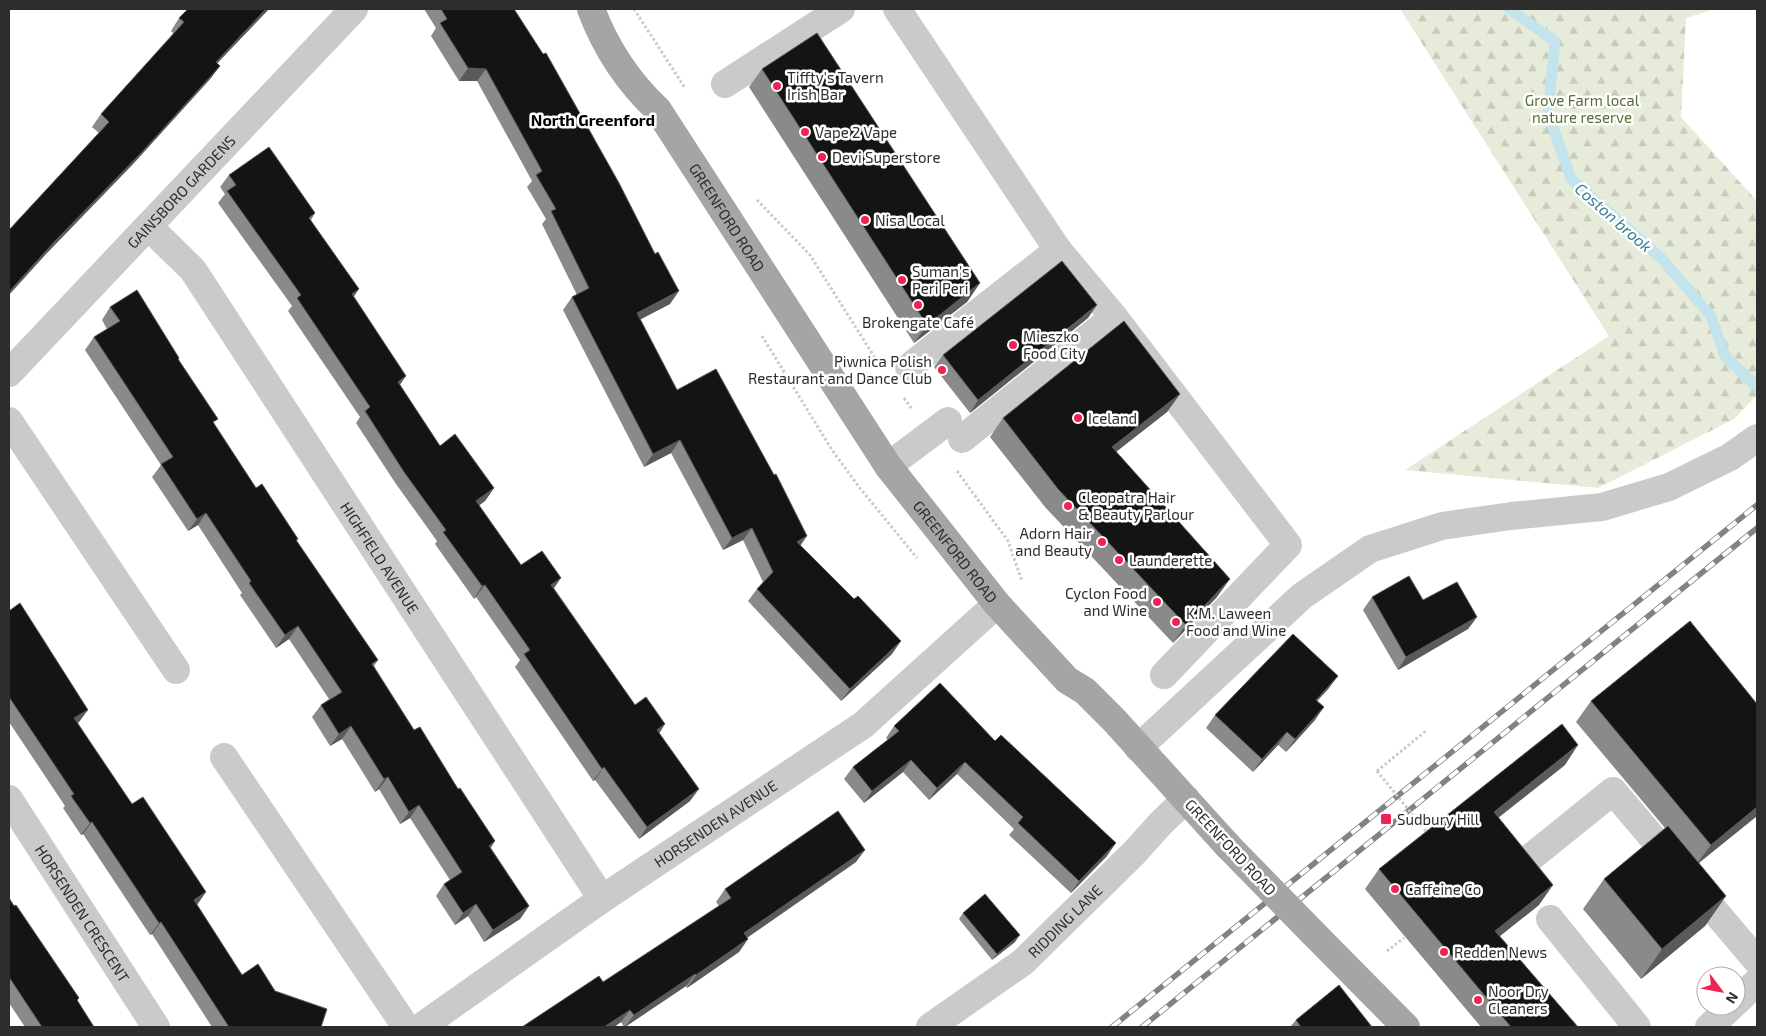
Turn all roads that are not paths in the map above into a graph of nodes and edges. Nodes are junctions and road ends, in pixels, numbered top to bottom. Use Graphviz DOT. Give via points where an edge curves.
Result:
graph roads {
  1 [pos="354,9"];
  2 [pos="591,9"];
  3 [pos="841,9"];
  4 [pos="897,9"];
  5 [pos="725,84"];
  6 [pos="148,226"];
  7 [pos="1058,250"];
  8 [pos="1114,317"];
  9 [pos="909,367"];
  10 [pos="9,373"];
  11 [pos="9,421"];
  12 [pos="1757,438"];
  13 [pos="888,466"];
  14 [pos="997,604"];
  15 [pos="176,670"];
  16 [pos="1164,674"];
  17 [pos="1138,748"];
  18 [pos="224,757"];
  19 [pos="9,799"];
  20 [pos="1186,799"];
  21 [pos="1525,862"];
  22 [pos="602,899"];
  23 [pos="1550,920"];
  24 [pos="1757,962"];
  25 [pos="1757,982"];
  26 [pos="1746,992"];
  27 [pos="1721,1016"];
  28 [pos="156,1027"];
  29 [pos="406,1027"];
  30 [pos="421,1027"];
  31 [pos="930,1027"];
  32 [pos="1406,1027"];
  33 [pos="1637,1027"];
  34 [pos="1709,1027"];
  1 -- 6 [label="street, GAINSBORO GARDENS"];
  2 -- 13 [label="main road, GREENFORD ROAD" via="602,36 634,88 658,110"];
  3 -- 5 [label="street"];
  4 -- 7 [label="street"];
  6 -- 10 [label="street, GAINSBORO GARDENS"];
  6 -- 22 [label="street, HIGHFIELD AVENUE" via="193,270"];
  7 -- 8 [label="street"];
  7 -- 9 [label="street"];
  8 -- 13 [label="street" via="947,431"];
  8 -- 16 [label="street" via="1288,544"];
  11 -- 15 [label="street"];
  12 -- 17 [label="street" via="1730,458 1669,487 1602,507 1442,526 1370,549 1302,596"];
  13 -- 14 [label="main road, GREENFORD ROAD"];
  14 -- 17 [label="main road, GREENFORD ROAD" via="1067,680 1085,691"];
  14 -- 22 [label="street, HORSENDEN AVENUE" via="863,725"];
  17 -- 20 [label="main road, GREENFORD ROAD"];
  18 -- 29 [label="street"];
  19 -- 28 [label="street, HORSENDEN CRESCENT"];
  20 -- 31 [label="street, RIDDING LANE" via="1023,962"];
  20 -- 32 [label="main road, GREENFORD ROAD, bridge"];
  21 -- 24 [label="street" via="1613,791"];
  22 -- 30 [label="street, HORSENDEN AVENUE"];
  23 -- 33 [label="street"];
  25 -- 26 [label="street"];
  27 -- 34 [label="street"];
}
